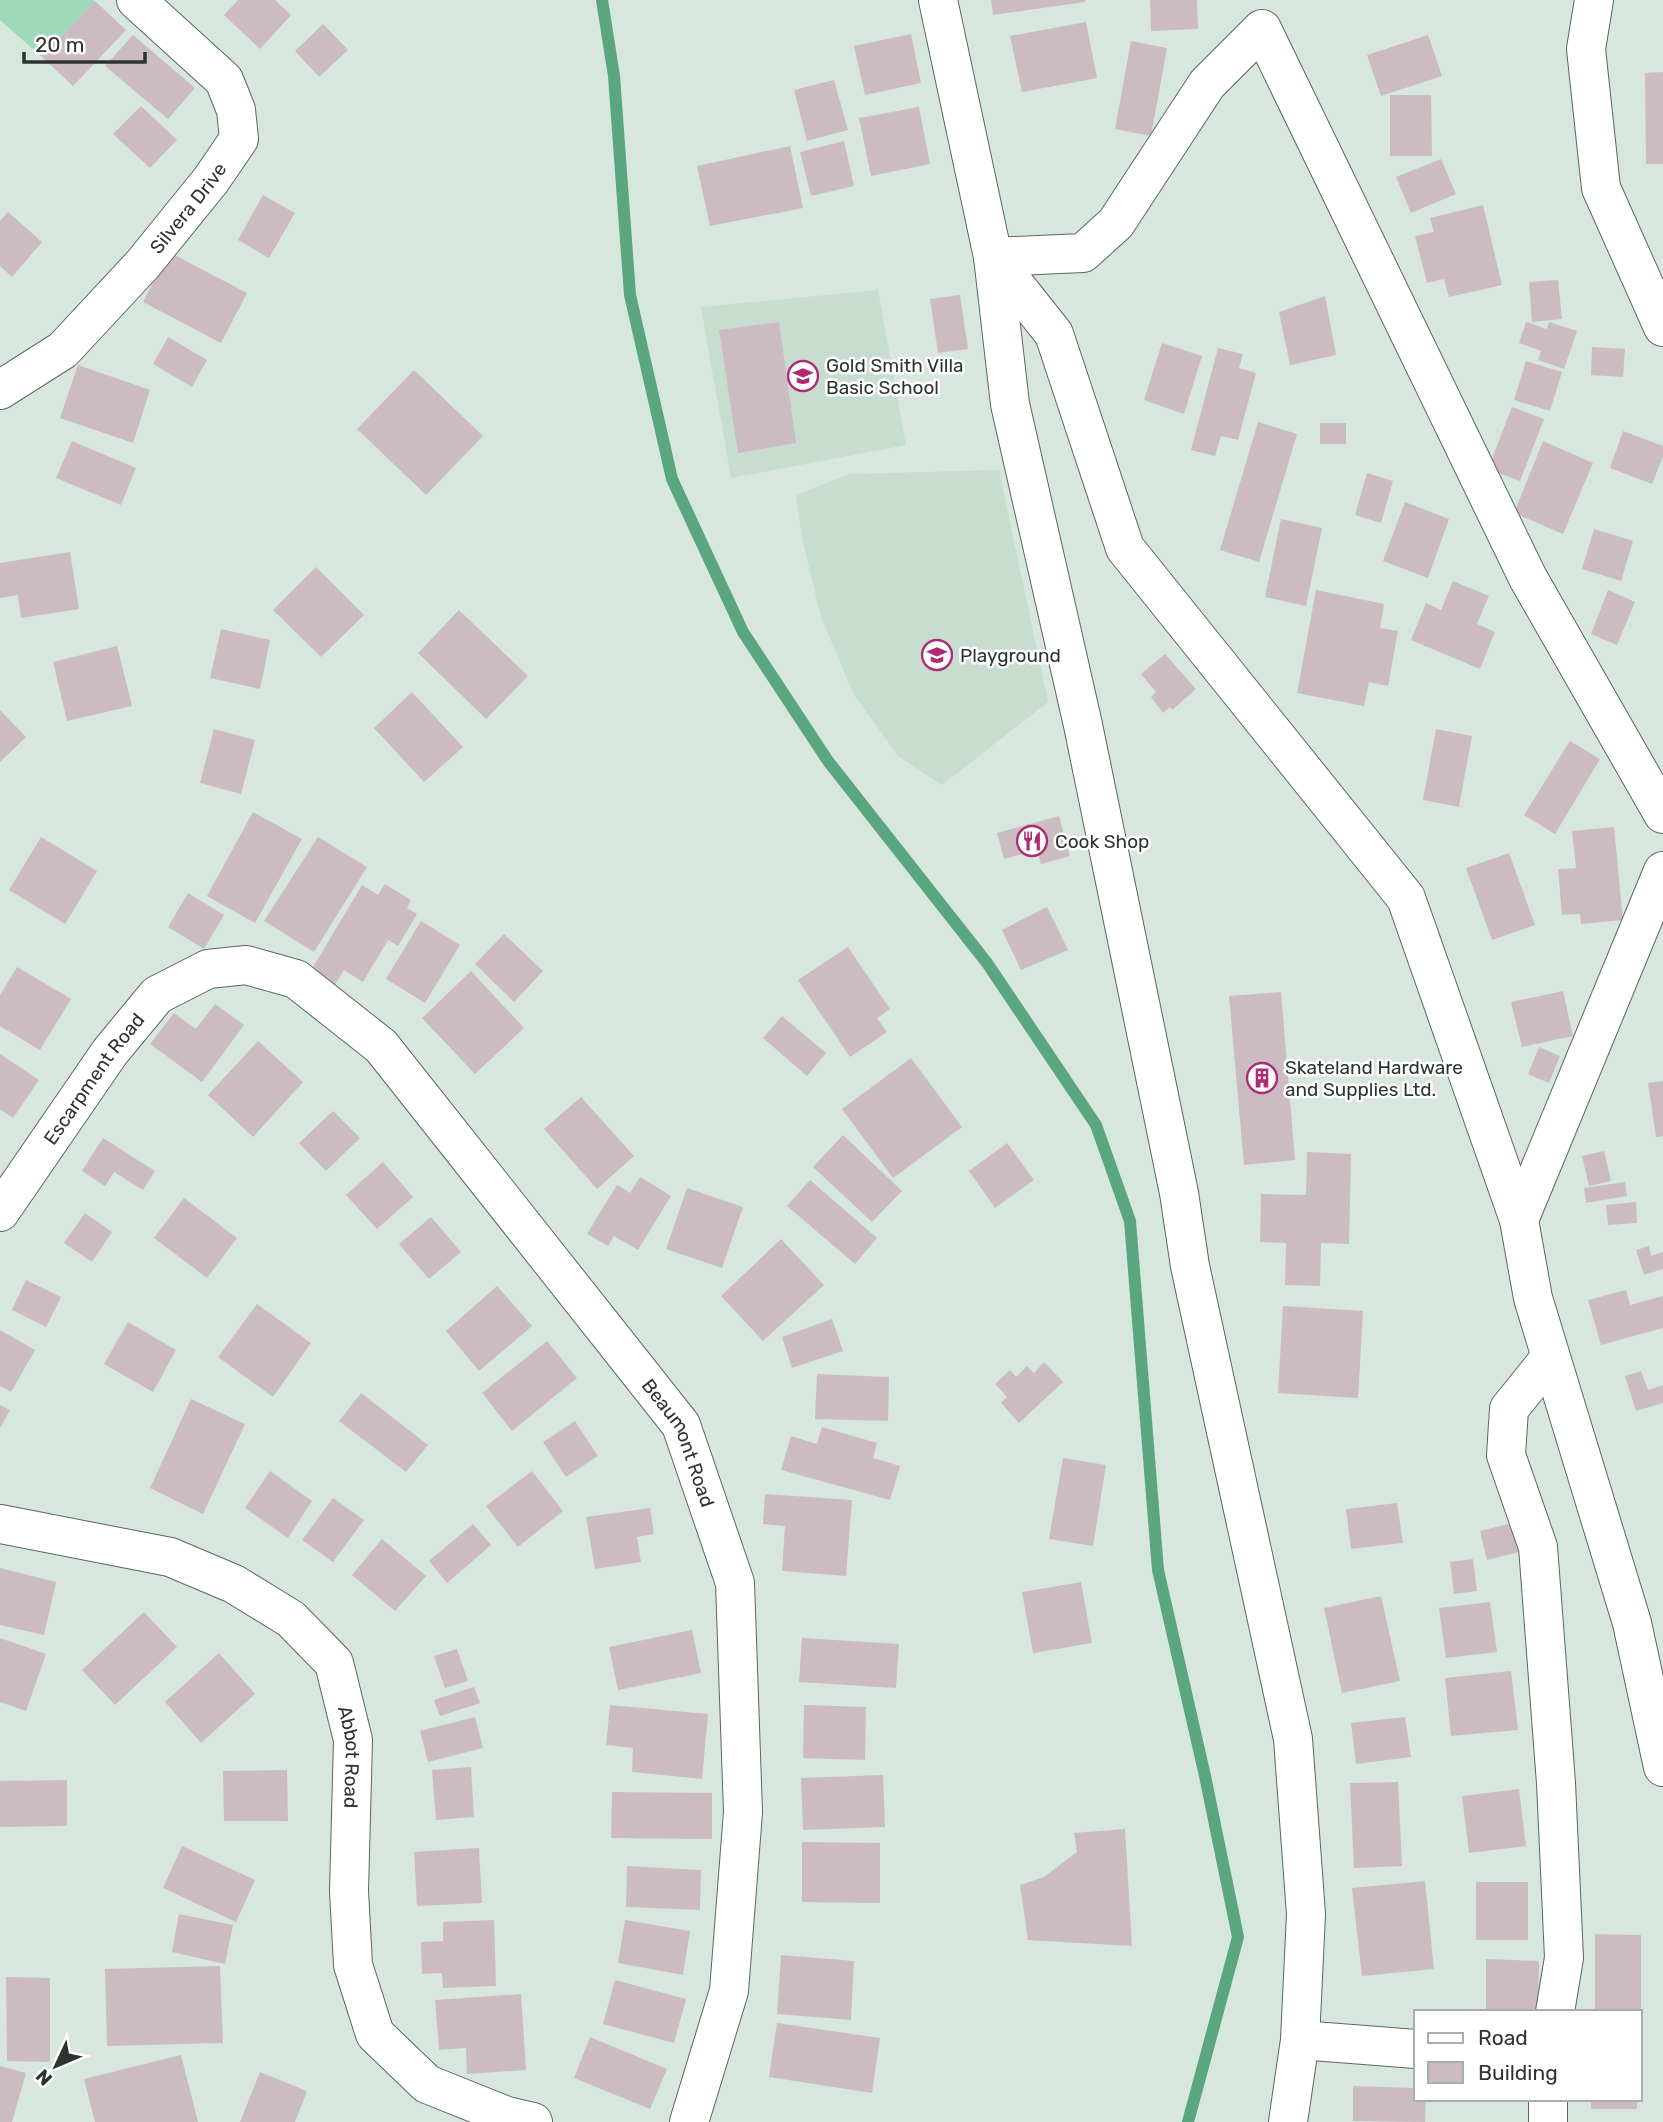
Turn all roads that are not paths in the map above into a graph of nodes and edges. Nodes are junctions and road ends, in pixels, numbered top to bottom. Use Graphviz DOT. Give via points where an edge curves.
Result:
graph roads {
  1 [pos="136,0"];
  2 [pos="938,0"];
  3 [pos="1594,0"];
  4 [pos="1261,14"];
  5 [pos="993,257"];
  6 [pos="1663,327"];
  7 [pos="0,390"];
  8 [pos="1663,814"];
  9 [pos="1663,872"];
  10 [pos="208,969"];
  11 [pos="0,1212"];
  12 [pos="1519,1220"];
  13 [pos="1550,1358"];
  14 [pos="0,1524"];
  15 [pos="1663,1767"];
  16 [pos="1555,2010"];
  17 [pos="1300,2040"];
  18 [pos="1414,2049"];
  19 [pos="1548,2101"];
  20 [pos="533,2122"];
  21 [pos="689,2122"];
  22 [pos="1288,2122"];
  23 [pos="1548,2122"];
  1 -- 7 [label="street, Silvera Drive" via="224,80 236,110 239,139 143,264 63,350"];
  2 -- 5 [label="street"];
  3 -- 6 [label="street" via="1586,49 1601,188"];
  4 -- 5 [label="street" via="1207,83 1116,223 1083,253"];
  4 -- 8 [label="street" via="1528,578"];
  5 -- 12 [label="street" via="1054,334 1125,548 1406,898"];
  5 -- 17 [label="street" via="1010,404 1083,725 1190,1266 1293,1739 1306,1914"];
  9 -- 12 [label="street"];
  10 -- 11 [label="street, Escarpment Road" via="157,995 110,1052"];
  10 -- 21 [label="street, Beaumont Road" via="246,965 296,979 381,1046 681,1425 735,1583 743,1812 729,1991"];
  12 -- 13 [label="street"];
  13 -- 15 [label="street" via="1632,1623"];
  13 -- 16 [label="street" via="1509,1409 1506,1455 1538,1547 1564,1958"];
  14 -- 20 [label="street, Abbot Road" via="170,1557 234,1584 291,1619 334,1663 353,1741 349,1891 353,1965 374,2034 427,2084"];
  17 -- 18 [label="street"];
  17 -- 22 [label="street"];
  19 -- 23 [label="street"];
}
